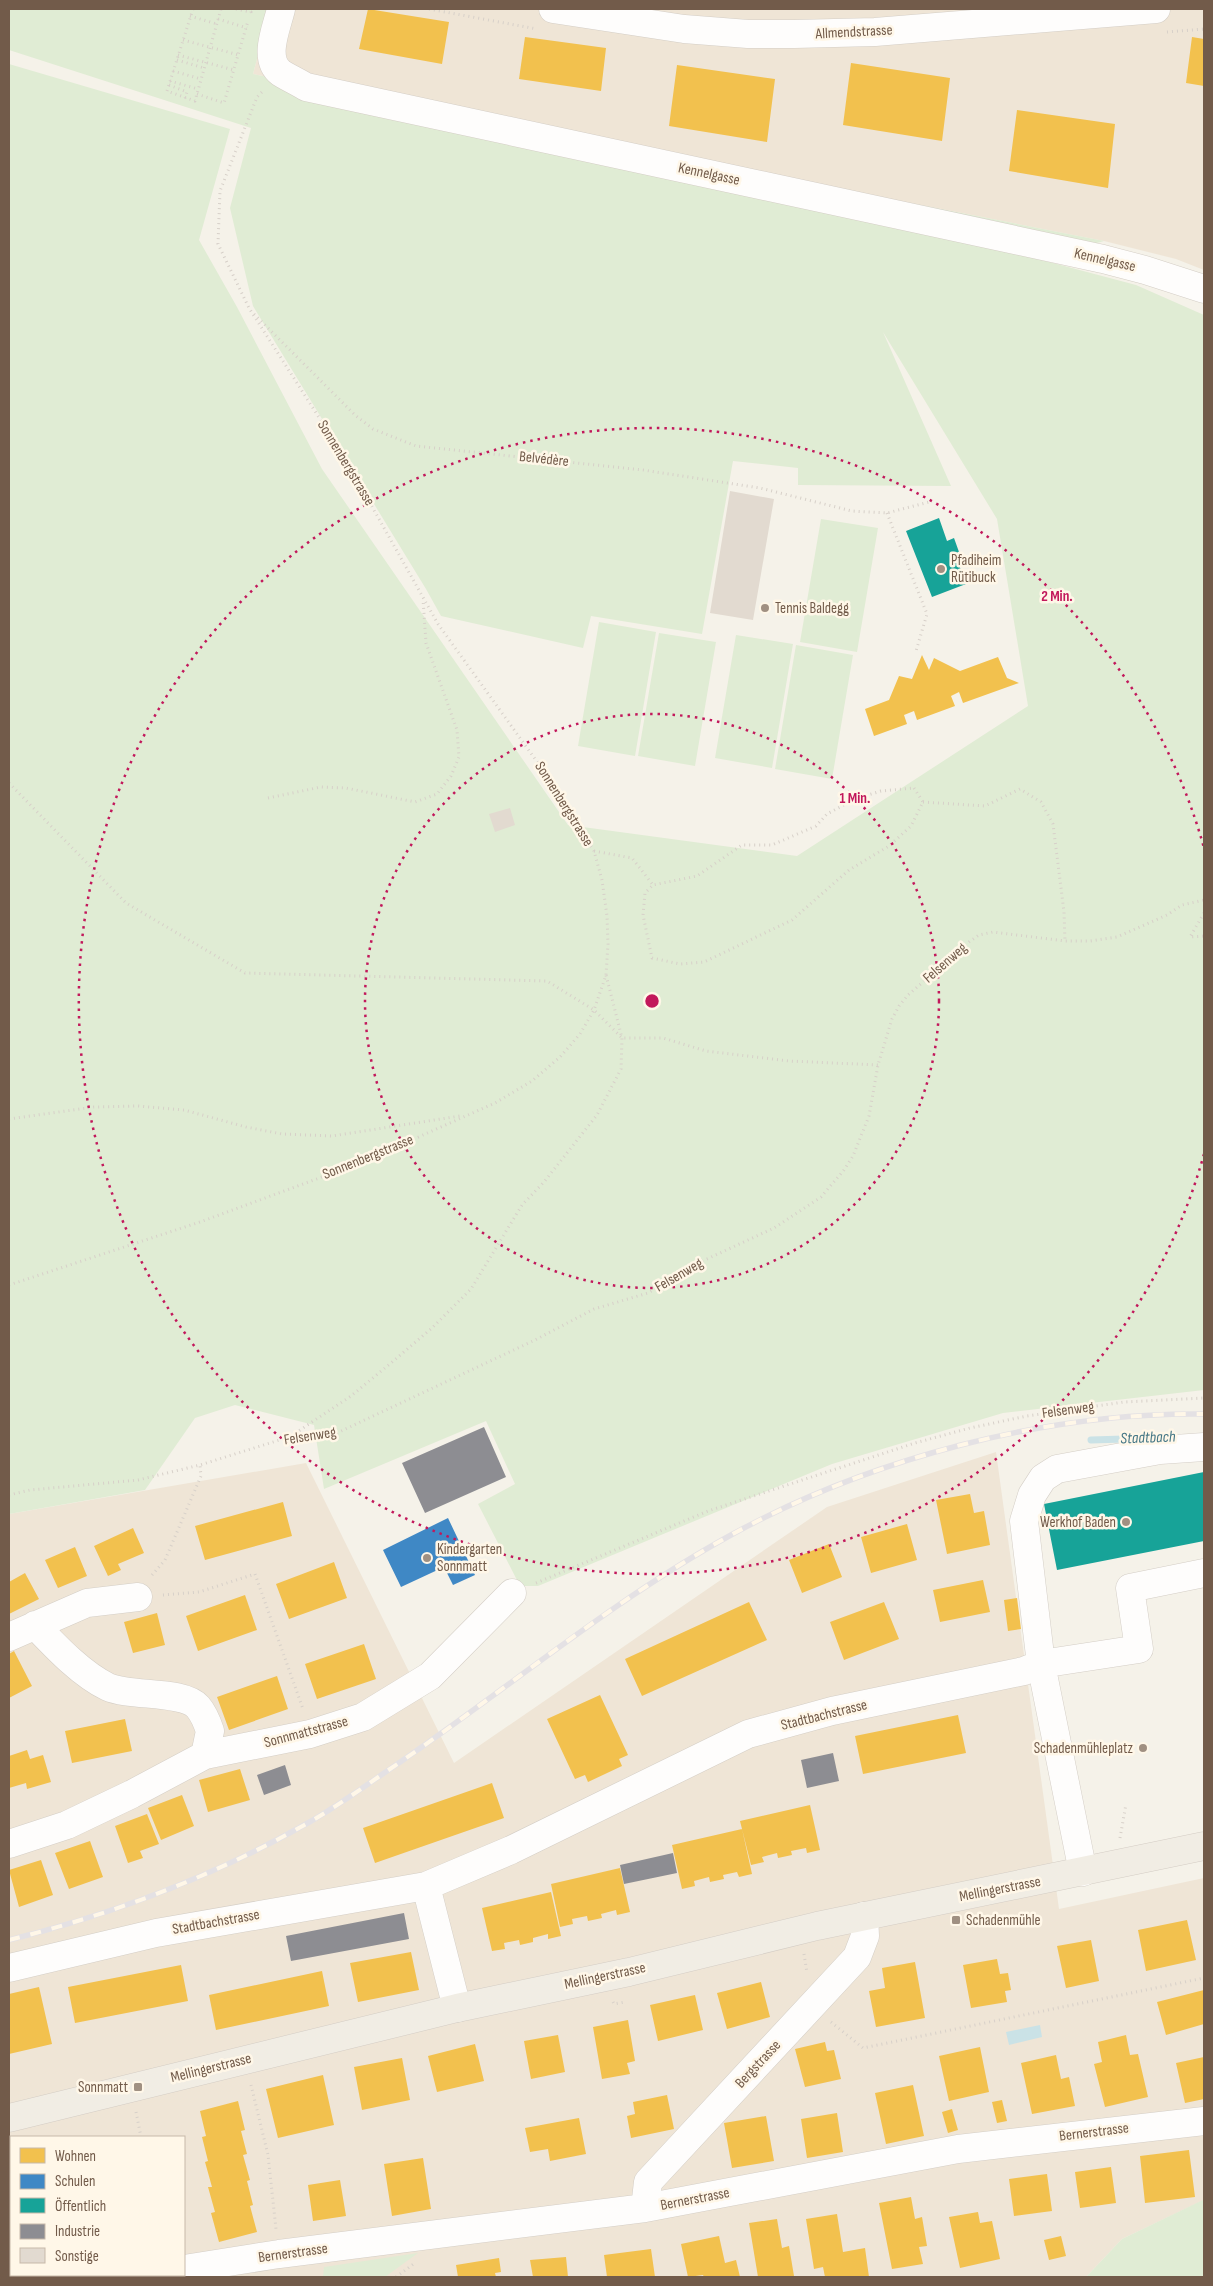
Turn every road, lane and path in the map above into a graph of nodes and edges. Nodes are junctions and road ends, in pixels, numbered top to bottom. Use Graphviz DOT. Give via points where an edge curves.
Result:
graph roads {
  1 [pos="192,9"];
  2 [pos="221,9"];
  3 [pos="236,9"];
  4 [pos="281,9"];
  5 [pos="552,9"];
  6 [pos="1156,9"];
  7 [pos="588,12"];
  8 [pos="190,16"];
  9 [pos="217,22"];
  10 [pos="246,28"];
  11 [pos="183,40"];
  12 [pos="210,47"];
  13 [pos="178,55"];
  14 [pos="239,55"];
  15 [pos="177,60"];
  16 [pos="206,62"];
  17 [pos="204,68"];
  18 [pos="234,70"];
  19 [pos="173,71"];
  20 [pos="279,72"];
  21 [pos="201,79"];
  22 [pos="170,83"];
  23 [pos="198,89"];
  24 [pos="196,94"];
  25 [pos="185,98"];
  26 [pos="1204,290"];
  27 [pos="249,308"];
  28 [pos="929,502"];
  29 [pos="887,513"];
  30 [pos="423,598"];
  31 [pos="916,651"];
  32 [pos="9,783"];
  33 [pos="268,798"];
  34 [pos="922,802"];
  35 [pos="594,851"];
  36 [pos="653,885"];
  37 [pos="1204,900"];
  38 [pos="1204,914"];
  39 [pos="1204,936"];
  40 [pos="1065,941"];
  41 [pos="606,975"];
  42 [pos="594,1010"];
  43 [pos="622,1038"];
  44 [pos="878,1065"];
  45 [pos="466,1115"];
  46 [pos="9,1119"];
  47 [pos="9,1285"];
  48 [pos="1204,1398"];
  49 [pos="289,1437"];
  50 [pos="1204,1447"];
  51 [pos="200,1466"];
  52 [pos="9,1495"];
  53 [pos="1204,1573"];
  54 [pos="512,1593"];
  55 [pos="138,1597"];
  56 [pos="35,1625"];
  57 [pos="9,1637"];
  58 [pos="1041,1664"];
  59 [pos="310,1734"];
  60 [pos="205,1755"];
  61 [pos="1126,1804"];
  62 [pos="1120,1839"];
  63 [pos="9,1844"];
  64 [pos="1204,1846"];
  65 [pos="1084,1872"];
  66 [pos="426,1886"];
  67 [pos="864,1916"];
  68 [pos="804,1951"];
  69 [pos="9,1968"];
  70 [pos="807,1976"];
  71 [pos="1204,1978"];
  72 [pos="457,2008"];
  73 [pos="832,2022"];
  74 [pos="249,2079"];
  75 [pos="135,2110"];
  76 [pos="9,2118"];
  77 [pos="1204,2121"];
  78 [pos="141,2136"];
  79 [pos="645,2208"];
  80 [pos="279,2254"];
  81 [pos="185,2269"];
  82 [pos="126,2276"];
  83 [pos="114,2277"];
  1 -- 8 [label="path"];
  2 -- 9 [label="path"];
  3 -- 10 [label="path" via="251,12"];
  4 -- 20 [label="street" via="271,50"];
  5 -- 7 [label="street, Allmendstrasse"];
  6 -- 7 [label="street, Allmendstrasse" via="875,32 794,34 684,29"];
  8 -- 9 [label="path"];
  8 -- 11 [label="path"];
  9 -- 10 [label="path"];
  9 -- 12 [label="path"];
  10 -- 14 [label="path"];
  11 -- 12 [label="path"];
  11 -- 13 [label="path"];
  12 -- 14 [label="path"];
  12 -- 16 [label="path"];
  13 -- 15 [label="path"];
  13 -- 16 [label="path"];
  14 -- 18 [label="path"];
  15 -- 17 [label="path"];
  15 -- 19 [label="path"];
  16 -- 17 [label="path"];
  16 -- 18 [label="path"];
  17 -- 21 [label="path"];
  18 -- 24 [label="path" via="224,103"];
  19 -- 21 [label="path"];
  19 -- 22 [label="path"];
  20 -- 26 [label="street, Kennelgasse" via="306,87 1103,259"];
  20 -- 27 [label="path, Sonnenbergstrasse" via="257,97 220,191 218,244"];
  21 -- 23 [label="path"];
  22 -- 23 [label="path"];
  22 -- 25 [label="path" via="187,92"];
  22 -- 25 [label="path" via="167,92"];
  23 -- 24 [label="path"];
  24 -- 25 [label="path" via="194,101"];
  27 -- 29 [label="path, Belvédère" via="354,415 373,430 416,446 643,470 760,488 852,511"];
  27 -- 30 [label="path, Sonnenbergstrasse" via="343,455"];
  28 -- 29 [label="path, Belvédère"];
  29 -- 31 [label="path" via="927,614"];
  30 -- 33 [label="path" via="426,643 457,730 459,757 451,776 437,794 415,802 346,788 320,787"];
  30 -- 35 [label="path, Sonnenbergstrasse" via="438,624 543,770"];
  32 -- 42 [label="path" via="126,903 245,973 547,981"];
  34 -- 36 [label="path" via="914,788 855,799 827,814 816,826 772,845 742,845 697,876"];
  34 -- 36 [label="path" via="911,826 889,846 849,870 792,920 704,962 680,964 652,958 643,915 645,893"];
  34 -- 40 [label="path" via="985,806 1020,789 1041,802 1053,824"];
  35 -- 36 [label="path" via="632,858"];
  35 -- 41 [label="path, Sonnenbergstrasse" via="607,916"];
  37 -- 40 [label="path, Felsenweg" via="1182,905 1117,937 1090,942"];
  38 -- 39 [label="path" via="1190,937"];
  40 -- 44 [label="path, Felsenweg" via="993,932 979,935 899,1006"];
  41 -- 42 [label="path, Sonnenbergstrasse"];
  41 -- 43 [label="path"];
  42 -- 43 [label="path"];
  42 -- 45 [label="path, Sonnenbergstrasse" via="580,1034 560,1057 532,1081 495,1103"];
  43 -- 44 [label="path" via="663,1038 706,1051 789,1060"];
  43 -- 49 [label="path" via="621,1069 597,1115 522,1205 471,1289 392,1363 351,1396"];
  44 -- 49 [label="path, Felsenweg" via="869,1116 853,1156 834,1183 804,1210 774,1228 694,1265 648,1293 594,1309 337,1433"];
  45 -- 46 [label="path" via="332,1136 282,1134 184,1110 138,1106 94,1107"];
  45 -- 47 [label="path, Sonnenbergstrasse" via="342,1169 200,1222"];
  48 -- 54 [label="path, Felsenweg" via="1124,1402 1028,1416 915,1443 708,1511"];
  49 -- 51 [label="path, Felsenweg"];
  50 -- 58 [label="street" via="1160,1450 1057,1469 1042,1478 1032,1495 1024,1521"];
  51 -- 52 [label="path, Felsenweg" via="138,1480 30,1490"];
  51 -- 55 [label="path" via="200,1476 165,1560 140,1590"];
  53 -- 58 [label="street, Stadtbachstrasse" via="1130,1588 1139,1649"];
  54 -- 59 [label="street, Sonnmattstrasse" via="430,1676 363,1717"];
  55 -- 56 [label="street" via="87,1603"];
  55 -- 59 [label="path" via="198,1592 256,1574"];
  56 -- 57 [label="street"];
  56 -- 60 [label="street" via="58,1650 108,1687 124,1692 178,1697 196,1705 210,1730"];
  58 -- 65 [label="street"];
  58 -- 66 [label="street, Stadtbachstrasse" via="1024,1671 832,1711 748,1734 535,1839"];
  59 -- 60 [label="street, Sonnmattstrasse"];
  60 -- 63 [label="street, Sonnmattstrasse" via="66,1825"];
  61 -- 62 [label="path"];
  64 -- 65 [label="main road, Mellingerstrasse"];
  65 -- 67 [label="main road, Mellingerstrasse"];
  66 -- 69 [label="street, Stadtbachstrasse" via="156,1933"];
  66 -- 72 [label="street"];
  67 -- 72 [label="main road, Mellingerstrasse" via="629,1972"];
  67 -- 79 [label="street, Bergstrasse" via="865,1936 857,1958 648,2182"];
  68 -- 70 [label="path"];
  71 -- 73 [label="path" via="862,2048"];
  72 -- 76 [label="main road, Mellingerstrasse"];
  74 -- 80 [label="path" via="268,2156"];
  75 -- 78 [label="path"];
  77 -- 79 [label="street, Bernerstrasse" via="958,2149"];
  79 -- 80 [label="street, Bernerstrasse"];
  80 -- 81 [label="street, Bernerstrasse"];
  82 -- 83 [label="street"];
}
